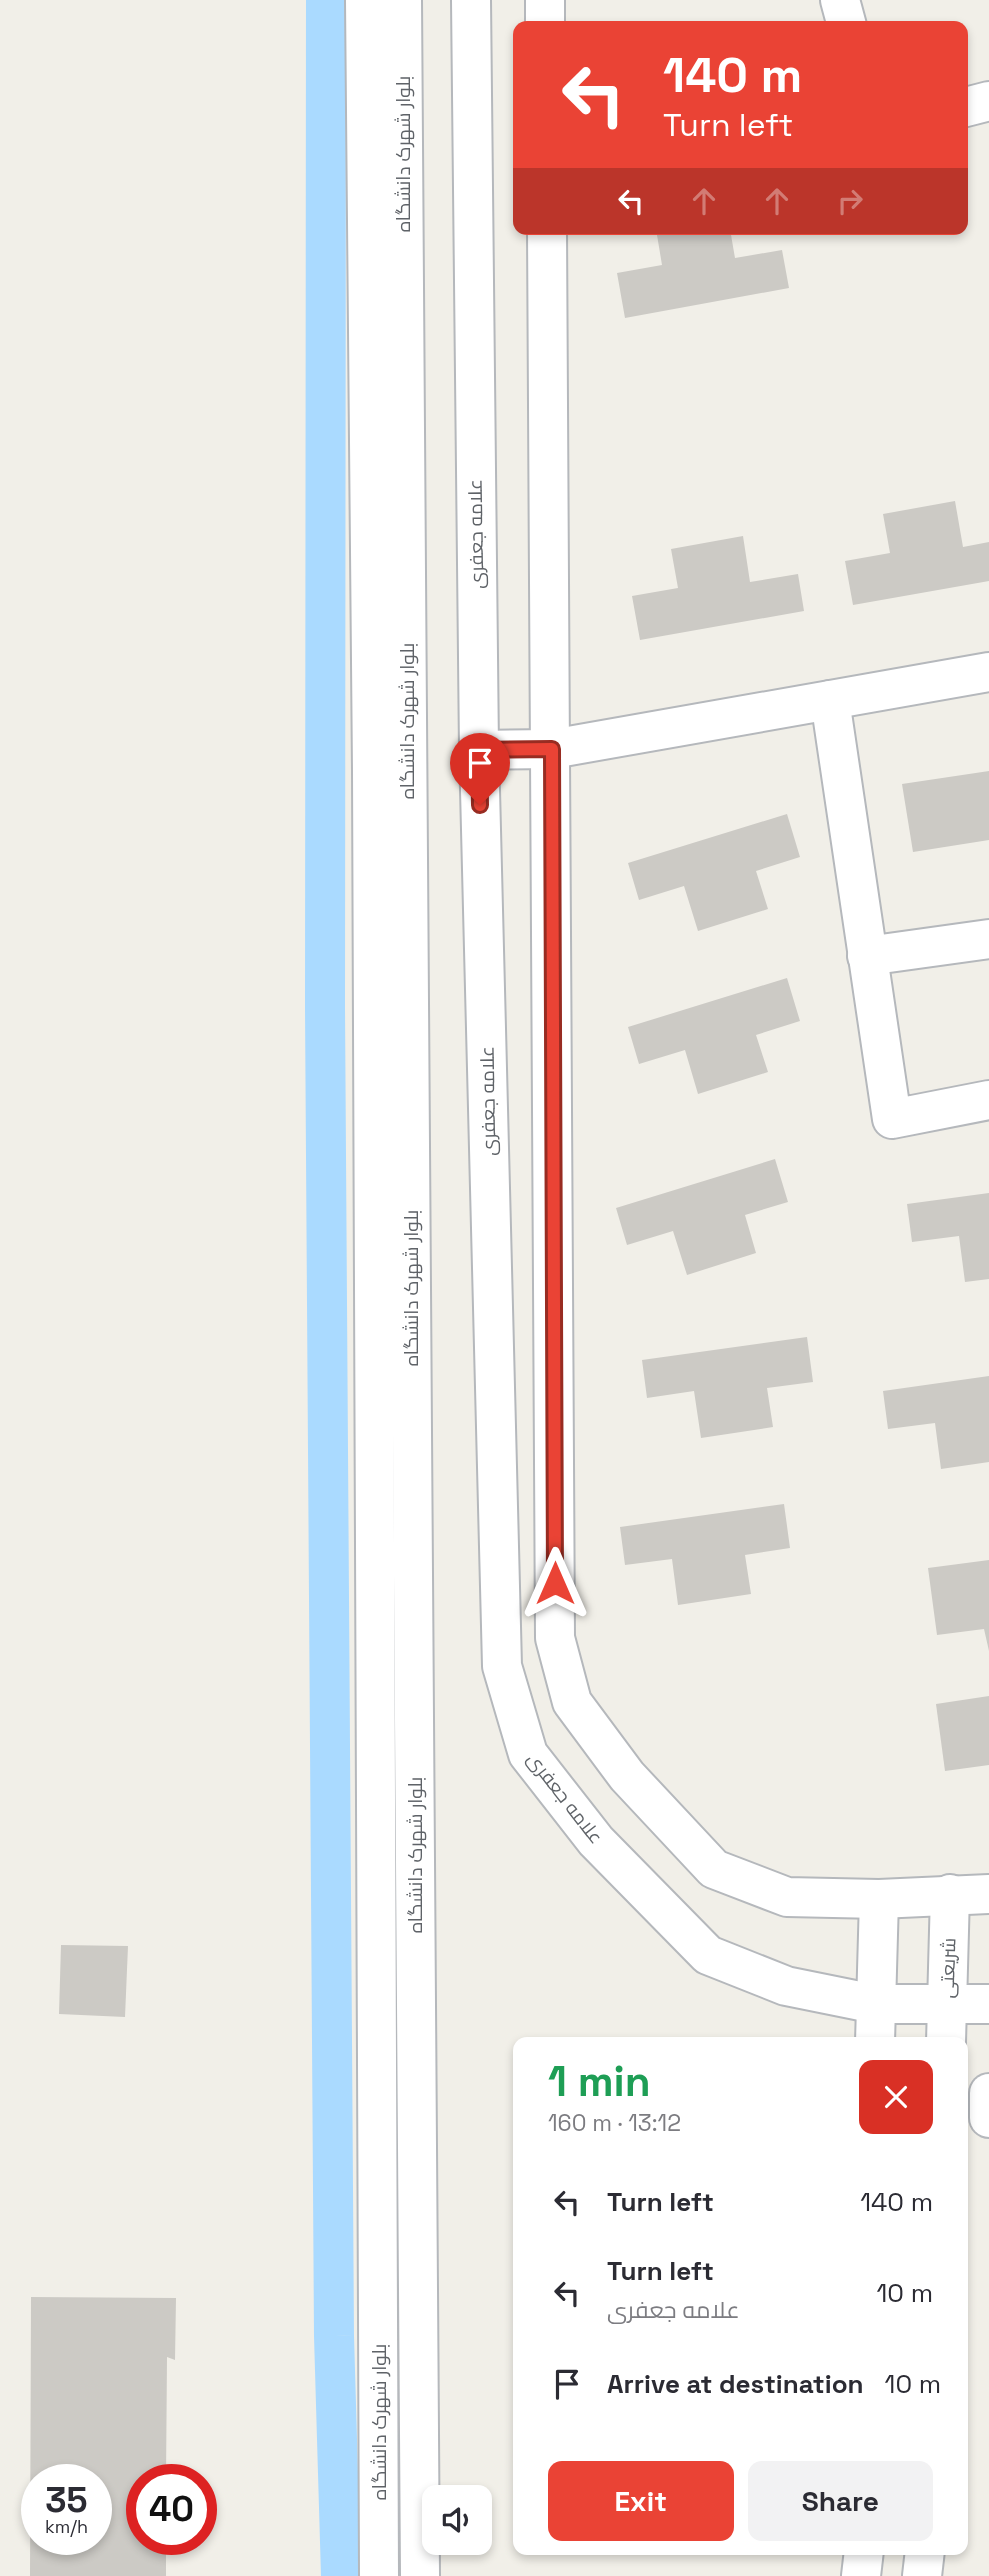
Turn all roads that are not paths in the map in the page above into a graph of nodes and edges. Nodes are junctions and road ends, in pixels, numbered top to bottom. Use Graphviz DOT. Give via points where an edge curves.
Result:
graph roads {
  1 [pos="365,0"];
  2 [pos="402,0"];
  3 [pos="545,0"];
  4 [pos="840,0"];
  5 [pos="476,1"];
  6 [pos="545,21"];
  7 [pos="846,21"];
  8 [pos="989,101"];
  9 [pos="968,106"];
  10 [pos="547,235"];
  11 [pos="989,672"];
  12 [pos="830,700"];
  13 [pos="552,749"];
  14 [pos="479,750"];
  15 [pos="989,939"];
  16 [pos="867,956"];
  17 [pos="989,1100"];
  18 [pos="950,1894"];
  19 [pos="989,1894"];
  20 [pos="879,1899"];
  21 [pos="875,2004"];
  22 [pos="947,2004"];
  23 [pos="989,2004"];
  24 [pos="875,2037"];
  25 [pos="946,2037"];
  26 [pos="989,2093"];
  27 [pos="989,2118"];
  28 [pos="863,2555"];
  29 [pos="924,2555"];
  30 [pos="379,2576"];
  31 [pos="420,2576"];
  32 [pos="861,2576"];
  33 [pos="922,2576"];
  1 -- 30 [label="street, بلوار شهرک دانشگاه"];
  2 -- 31 [label="street, بلوار شهرک دانشگاه"];
  3 -- 6 [label="street"];
  4 -- 7 [label="street"];
  5 -- 14 [label="street, علامه جعفری"];
  8 -- 9 [label="street"];
  10 -- 13 [label="street"];
  11 -- 12 [label="street"];
  12 -- 13 [label="street"];
  12 -- 16 [label="street"];
  13 -- 14 [label="street"];
  13 -- 20 [label="street" via="555,1638 572,1702 627,1776 713,1869 787,1897"];
  14 -- 21 [label="street, علامه جعفری" via="502,1666 527,1754 596,1841 708,1955 786,1986"];
  15 -- 16 [label="street"];
  16 -- 17 [label="street" via="892,1119"];
  18 -- 19 [label="street"];
  18 -- 20 [label="street"];
  18 -- 22 [label="street, شریعتی"];
  20 -- 21 [label="street"];
  21 -- 22 [label="street, علامه جعفری"];
  21 -- 24 [label="street"];
  22 -- 23 [label="street, علامه جعفری"];
  22 -- 25 [label="street, شریعتی"];
  26 -- 27 [label="street"];
  28 -- 32 [label="street"];
  29 -- 33 [label="street"];
}
